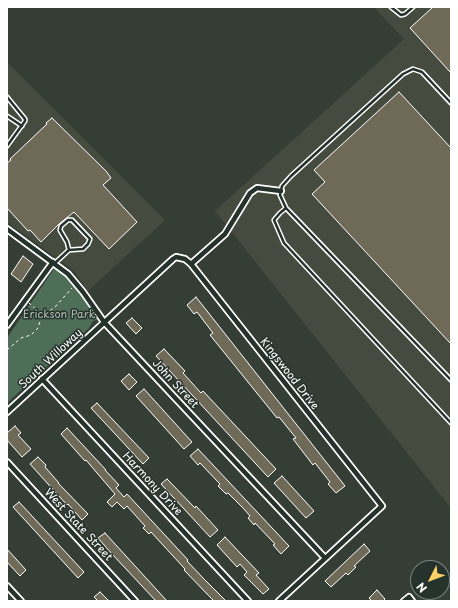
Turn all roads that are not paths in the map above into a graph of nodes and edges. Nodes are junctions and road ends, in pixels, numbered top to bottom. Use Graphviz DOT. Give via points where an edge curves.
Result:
graph roads {
  1 [pos="391,7"];
  2 [pos="413,7"];
  3 [pos="7,97"];
  4 [pos="451,103"];
  5 [pos="7,116"];
  6 [pos="22,126"];
  7 [pos="7,146"];
  8 [pos="281,191"];
  9 [pos="286,208"];
  10 [pos="7,229"];
  11 [pos="69,250"];
  12 [pos="179,257"];
  13 [pos="54,262"];
  14 [pos="191,264"];
  15 [pos="104,322"];
  16 [pos="7,326"];
  17 [pos="42,379"];
  18 [pos="451,380"];
  19 [pos="7,412"];
  20 [pos="451,423"];
  21 [pos="7,462"];
  22 [pos="325,558"];
  23 [pos="7,586"];
  24 [pos="21,601"];
  25 [pos="135,601"];
  26 [pos="248,601"];
  27 [pos="279,601"];
  28 [pos="404,601"];
  29 [pos="412,601"];
  1 -- 2 [label="lane" via="401,15"];
  3 -- 6 [label="lane" via="24,116"];
  4 -- 8 [label="lane" via="422,72 413,69 403,74 291,176"];
  5 -- 6 [label="lane"];
  6 -- 7 [label="lane"];
  8 -- 9 [label="lane" via="280,195"];
  8 -- 14 [label="street" via="257,188 250,193 226,234"];
  9 -- 18 [label="lane"];
  9 -- 20 [label="lane" via="274,220 284,243"];
  10 -- 13 [label="street, John Street"];
  11 -- 11 [label="lane" via="83,249 90,239 72,220 68,220 60,230"];
  11 -- 13 [label="lane"];
  12 -- 14 [label="street, Kingswood Drive"];
  12 -- 15 [label="street, South Willoway" via="173,259"];
  13 -- 15 [label="street, John Street" via="75,282"];
  13 -- 16 [label="street"];
  14 -- 22 [label="street, Kingswood Drive" via="382,506"];
  15 -- 17 [label="street, South Willoway"];
  15 -- 22 [label="street, John Street"];
  17 -- 19 [label="street, South Willoway"];
  17 -- 26 [label="street, Harmony Drive"];
  21 -- 25 [label="street, West State Street"];
  22 -- 27 [label="street"];
  23 -- 24 [label="street"];
  28 -- 29 [label="street" via="409,597"];
}
